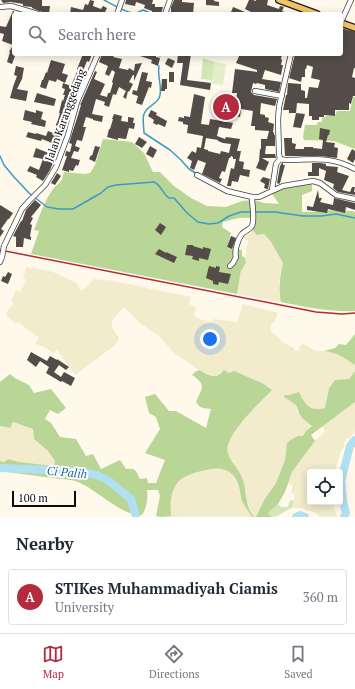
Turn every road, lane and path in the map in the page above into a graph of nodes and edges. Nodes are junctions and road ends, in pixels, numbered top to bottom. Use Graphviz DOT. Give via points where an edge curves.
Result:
graph roads {
  1 [pos="170,0"];
  2 [pos="279,0"];
  3 [pos="351,0"];
  4 [pos="0,7"];
  5 [pos="29,12"];
  6 [pos="166,12"];
  7 [pos="302,12"];
  8 [pos="343,18"];
  9 [pos="343,23"];
  10 [pos="355,28"];
  11 [pos="97,56"];
  12 [pos="291,56"];
  13 [pos="255,91"];
  14 [pos="282,96"];
  15 [pos="280,159"];
  16 [pos="355,169"];
  17 [pos="197,175"];
  18 [pos="272,190"];
  19 [pos="252,197"];
  20 [pos="355,199"];
  21 [pos="1,260"];
  22 [pos="230,266"];
  1 -- 6 [label="street"];
  2 -- 7 [label="main road"];
  3 -- 8 [label="street"];
  4 -- 5 [label="street" via="11,6"];
  9 -- 10 [label="main road"];
  11 -- 21 [label="street, Jalan Karanggedang, bridge" via="77,102 56,167 45,185 22,209 4,246"];
  12 -- 14 [label="street"];
  13 -- 14 [label="street"];
  14 -- 15 [label="street" via="278,120"];
  15 -- 16 [label="street" via="332,160"];
  15 -- 18 [label="street" via="276,164"];
  17 -- 19 [label="street" via="227,191"];
  18 -- 19 [label="street" via="259,197"];
  18 -- 20 [label="street" via="316,181 336,195"];
  19 -- 22 [label="street" via="253,223 240,237 236,257"];
}
